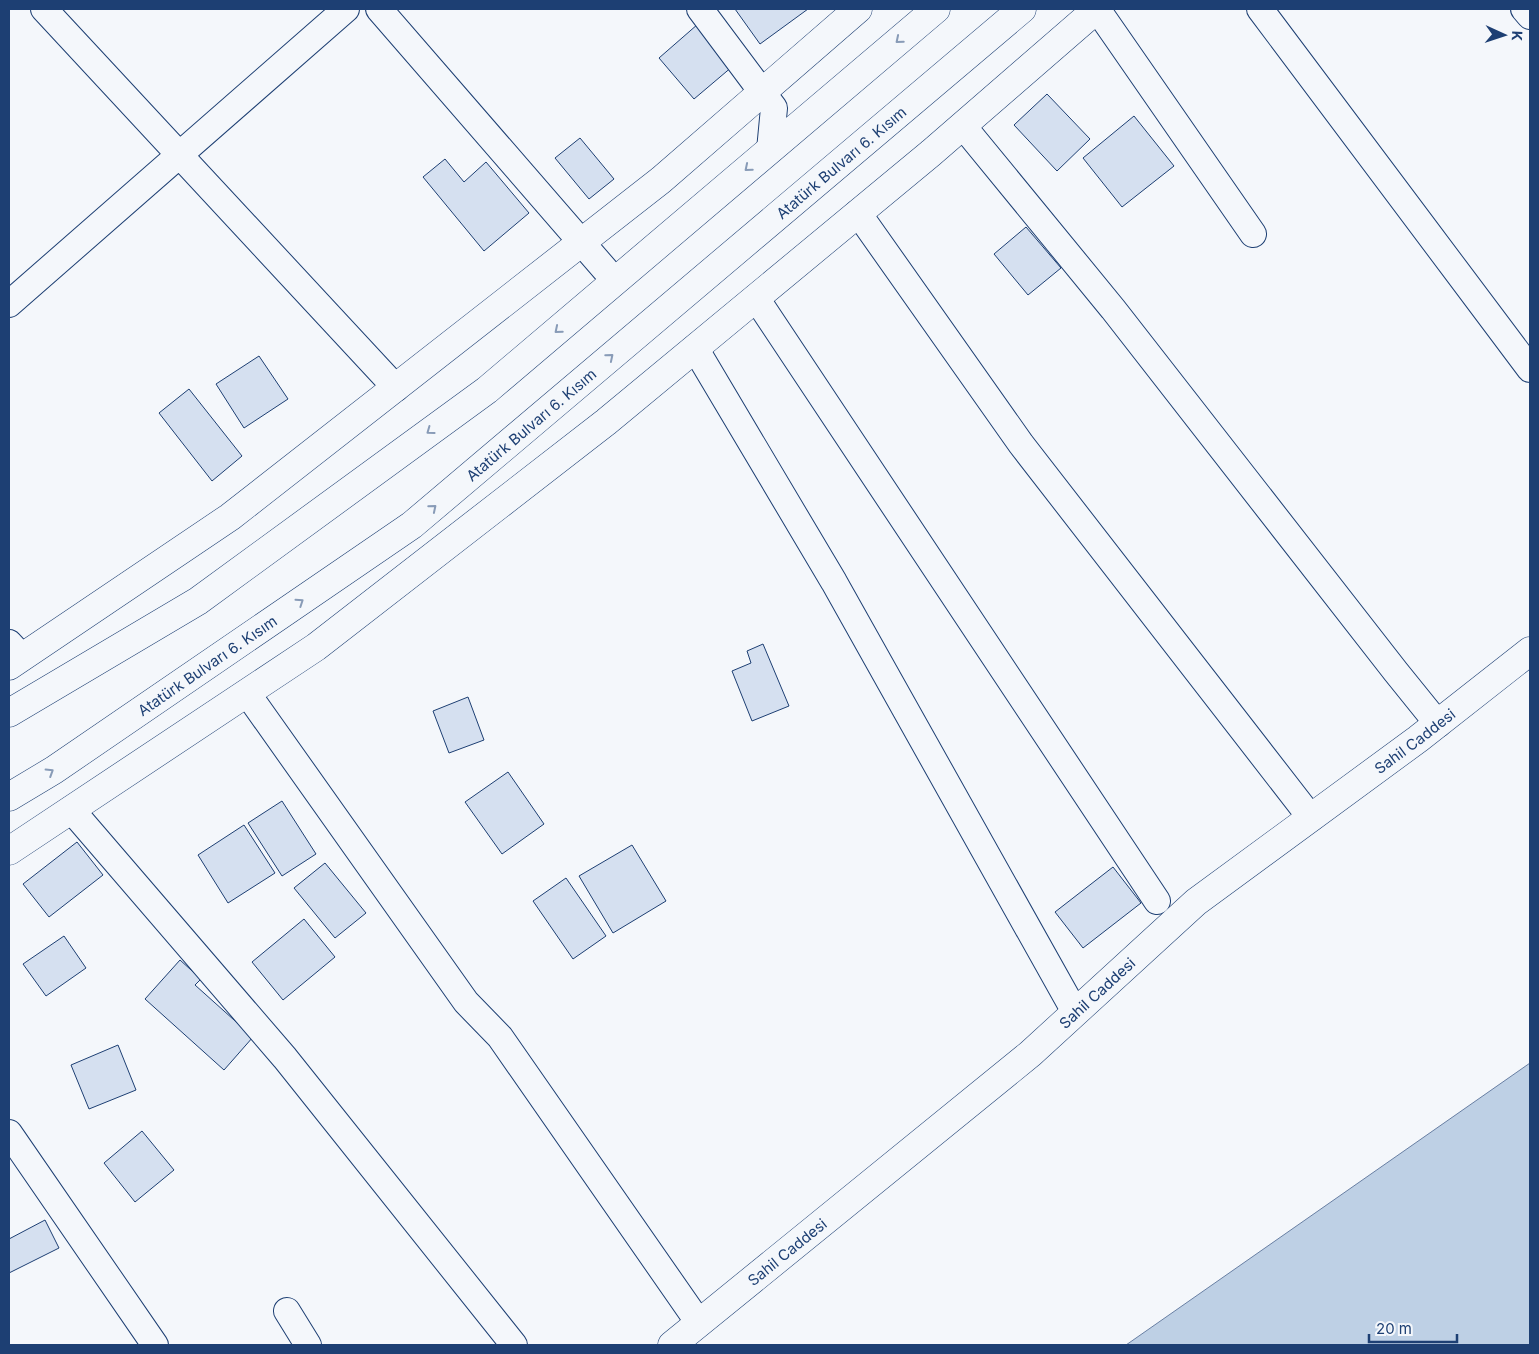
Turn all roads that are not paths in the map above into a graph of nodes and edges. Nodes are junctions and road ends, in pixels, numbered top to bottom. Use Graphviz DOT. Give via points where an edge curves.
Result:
graph roads {
  1 [pos="44,9"];
  2 [pos="346,9"];
  3 [pos="379,9"];
  4 [pos="700,9"];
  5 [pos="858,9"];
  6 [pos="936,9"];
  7 [pos="1022,9"];
  8 [pos="1097,9"];
  9 [pos="1260,9"];
  10 [pos="1524,9"];
  11 [pos="1530,16"];
  12 [pos="762,92"];
  13 [pos="963,126"];
  14 [pos="770,150"];
  15 [pos="180,155"];
  16 [pos="858,213"];
  17 [pos="1253,234"];
  18 [pos="582,242"];
  19 [pos="615,281"];
  20 [pos="756,298"];
  21 [pos="9,304"];
  22 [pos="695,348"];
  23 [pos="1530,369"];
  24 [pos="396,388"];
  25 [pos="1530,651"];
  26 [pos="13,655"];
  27 [pos="247,693"];
  28 [pos="9,713"];
  29 [pos="1438,724"];
  30 [pos="9,797"];
  31 [pos="72,809"];
  32 [pos="1311,818"];
  33 [pos="9,851"];
  34 [pos="1156,902"];
  35 [pos="1075,1012"];
  36 [pos="9,1133"];
  37 [pos="287,1312"];
  38 [pos="699,1324"];
  39 [pos="155,1345"];
  40 [pos="308,1345"];
  41 [pos="514,1345"];
  42 [pos="672,1345"];
  1 -- 15 [label="street"];
  2 -- 15 [label="street"];
  3 -- 18 [label="street"];
  4 -- 12 [label="street"];
  5 -- 12 [label="main road"];
  6 -- 14 [label="main road, one-way"];
  30 -- 7 [label="main road, Atatürk Bulvarı 6. Kısım, one-way" via="54,770 412,525"];
  8 -- 13 [label="main road"];
  8 -- 17 [label="street"];
  9 -- 23 [label="street"];
  10 -- 11 [label="street"];
  12 -- 14 [label="street" via="774,108"];
  12 -- 18 [label="main road" via="661,180"];
  13 -- 16 [label="main road"];
  13 -- 29 [label="street" via="1113,309"];
  14 -- 19 [label="main road, one-way"];
  15 -- 21 [label="street"];
  15 -- 24 [label="street"];
  16 -- 20 [label="main road"];
  16 -- 32 [label="street" via="1021,444"];
  18 -- 19 [label="street"];
  18 -- 24 [label="main road"];
  19 -- 28 [label="main road, one-way" via="487,390 198,601"];
  20 -- 22 [label="main road"];
  20 -- 34 [label="street"];
  22 -- 27 [label="main road" via="606,422 316,647"];
  22 -- 35 [label="street" via="834,582"];
  24 -- 26 [label="main road" via="230,517"];
  25 -- 29 [label="main road, Sahil Caddesi"];
  27 -- 31 [label="main road"];
  27 -- 38 [label="street" via="466,1002 500,1037"];
  29 -- 32 [label="main road, Sahil Caddesi"];
  31 -- 33 [label="main road"];
  31 -- 41 [label="street" via="285,1058"];
  32 -- 35 [label="main road, Sahil Caddesi" via="1196,902"];
  35 -- 38 [label="main road, Sahil Caddesi" via="1030,1054"];
  36 -- 39 [label="street"];
  37 -- 40 [label="street"];
  38 -- 42 [label="main road, Sahil Caddesi"];
}
